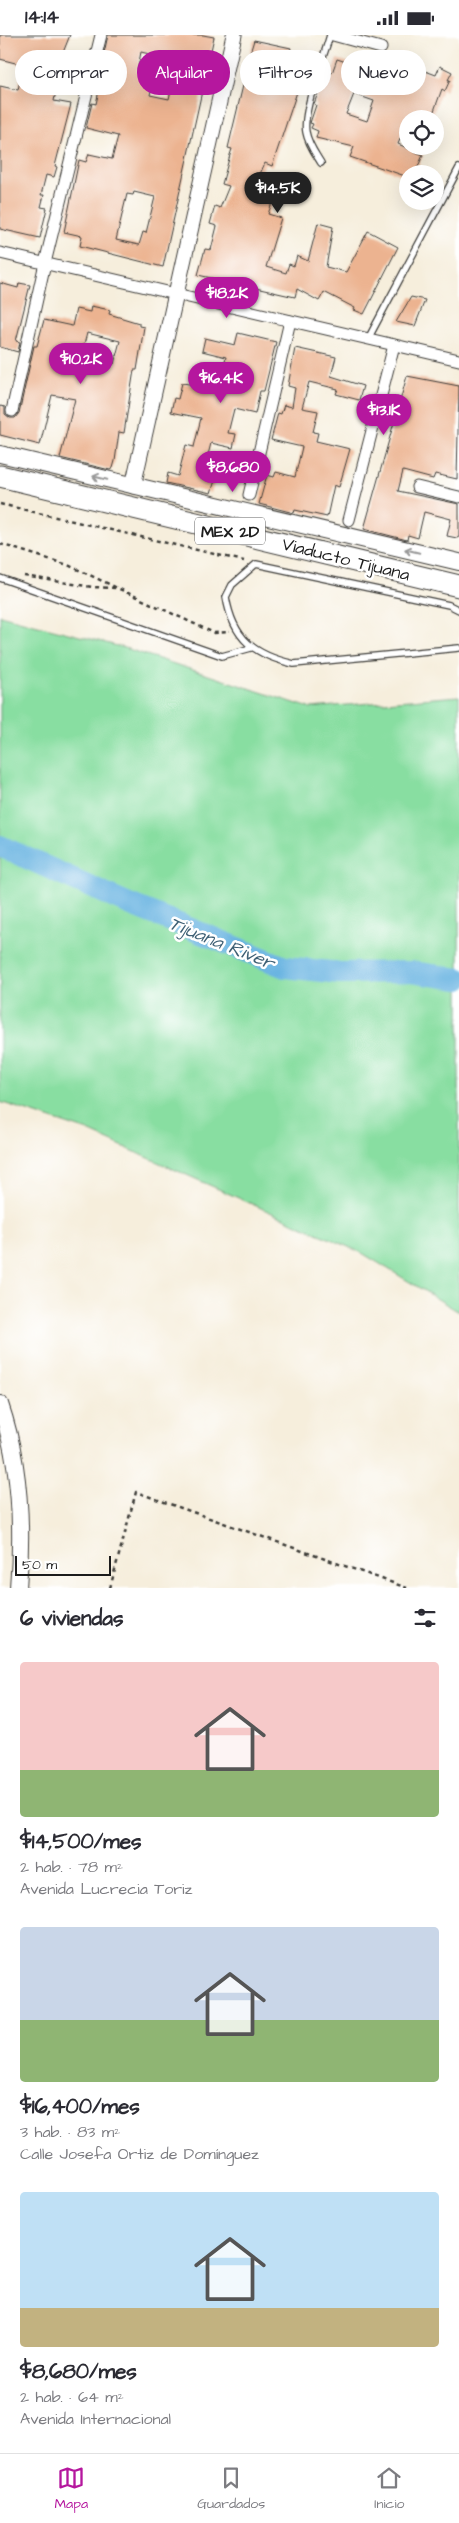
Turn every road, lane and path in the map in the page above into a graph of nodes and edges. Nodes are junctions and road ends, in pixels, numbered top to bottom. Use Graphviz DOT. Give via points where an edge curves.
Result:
graph roads {
  1 [pos="101,35"];
  2 [pos="234,35"];
  3 [pos="332,35"];
  4 [pos="381,48"];
  5 [pos="321,163"];
  6 [pos="459,168"];
  7 [pos="0,253"];
  8 [pos="45,263"];
  9 [pos="175,294"];
  10 [pos="290,321"];
  11 [pos="368,339"];
  12 [pos="394,345"];
  13 [pos="459,360"];
  14 [pos="12,411"];
  15 [pos="0,454"];
  16 [pos="0,471"];
  17 [pos="0,476"];
  18 [pos="0,483"];
  19 [pos="133,486"];
  20 [pos="417,487"];
  21 [pos="249,495"];
  22 [pos="459,497"];
  23 [pos="0,504"];
  24 [pos="349,520"];
  25 [pos="0,544"];
  26 [pos="459,562"];
  27 [pos="256,564"];
  28 [pos="19,575"];
  29 [pos="0,578"];
  30 [pos="459,580"];
  31 [pos="459,586"];
  32 [pos="117,588"];
  33 [pos="459,593"];
  34 [pos="459,610"];
  35 [pos="236,632"];
  36 [pos="251,648"];
  37 [pos="459,648"];
  38 [pos="0,1404"];
  39 [pos="18,1588"];
  40 [pos="110,1588"];
  41 [pos="406,1588"];
  1 -- 8 [label="street"];
  2 -- 9 [label="street"];
  3 -- 4 [label="street"];
  3 -- 5 [label="lane" via="307,116 309,144"];
  6 -- 11 [label="lane"];
  7 -- 8 [label="street"];
  8 -- 9 [label="street"];
  8 -- 14 [label="street"];
  9 -- 10 [label="street"];
  9 -- 19 [label="street"];
  10 -- 11 [label="street"];
  10 -- 21 [label="street"];
  11 -- 12 [label="street"];
  12 -- 13 [label="street"];
  12 -- 24 [label="street"];
  19 -- 15 [label="main road, one-way"];
  16 -- 30 [label="highway, Viaducto Tijuana / MEX 2D"];
  17 -- 31 [label="highway, Viaducto Tijuana / MEX 2D"];
  18 -- 33 [label="highway"];
  26 -- 19 [label="main road, one-way"];
  20 -- 22 [label="street"];
  23 -- 27 [label="path"];
  25 -- 32 [label="path" via="68,565"];
  27 -- 34 [label="lane" via="449,605"];
  27 -- 35 [label="lane" via="232,585 226,597"];
  28 -- 32 [label="path"];
  29 -- 36 [label="lane" via="222,656"];
  32 -- 35 [label="path" via="214,633"];
  35 -- 36 [label="lane"];
  36 -- 37 [label="lane" via="277,661 294,664"];
  38 -- 39 [label="main road" via="18,1484"];
  40 -- 41 [label="path" via="136,1492"];
}
